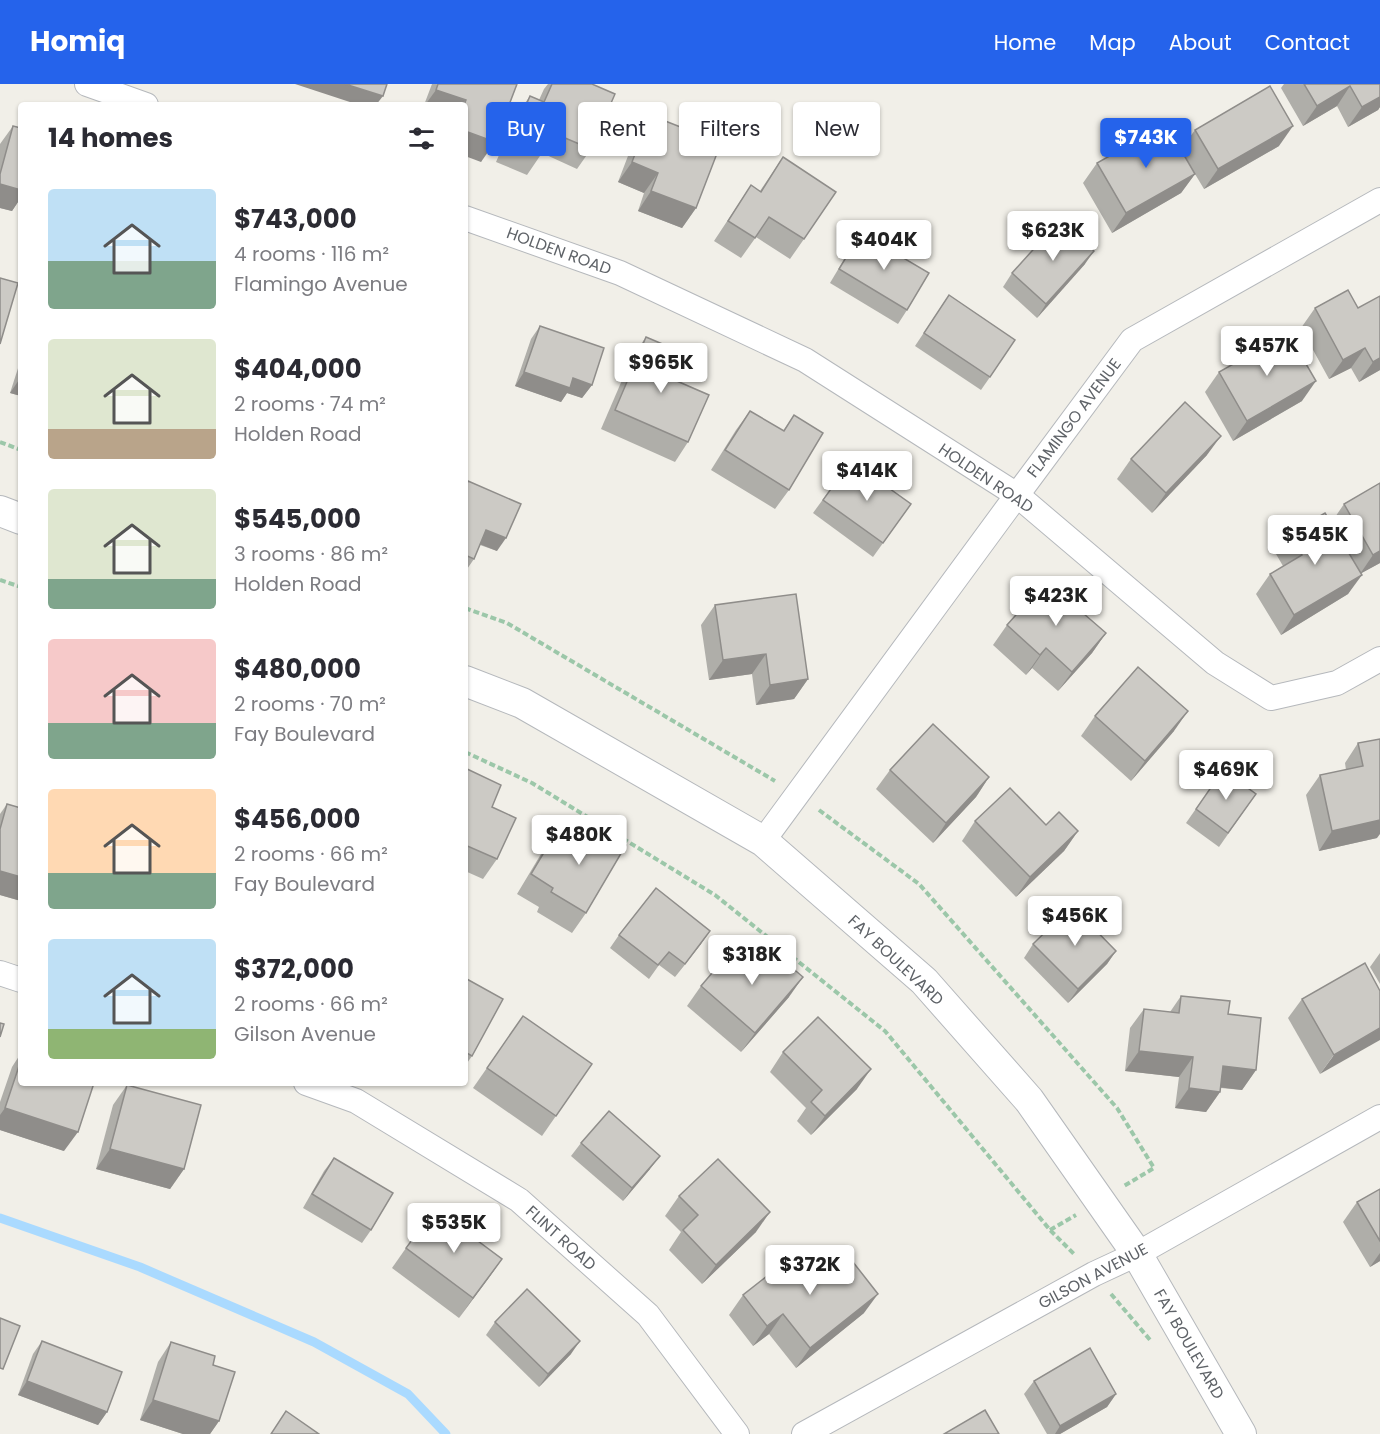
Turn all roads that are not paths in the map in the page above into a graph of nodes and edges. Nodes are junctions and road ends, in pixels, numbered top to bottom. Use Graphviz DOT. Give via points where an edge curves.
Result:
graph roads {
  1 [pos="87,84"];
  2 [pos="138,102"];
  3 [pos="1380,200"];
  4 [pos="468,219"];
  5 [pos="1017,495"];
  6 [pos="0,511"];
  7 [pos="18,518"];
  8 [pos="1380,659"];
  9 [pos="468,682"];
  10 [pos="763,841"];
  11 [pos="0,973"];
  12 [pos="18,979"];
  13 [pos="314,1086"];
  14 [pos="1380,1117"];
  15 [pos="1137,1254"];
  16 [pos="737,1434"];
  17 [pos="804,1434"];
  18 [pos="1241,1434"];
  1 -- 2 [label="street"];
  3 -- 5 [label="street, FLAMINGO AVENUE" via="1132,340"];
  4 -- 5 [label="street, HOLDEN ROAD" via="620,273 805,360"];
  5 -- 8 [label="street, HOLDEN ROAD" via="1215,663 1271,698 1337,683"];
  5 -- 10 [label="street, FLAMINGO AVENUE"];
  6 -- 7 [label="street"];
  9 -- 10 [label="street, FAY BOULEVARD" via="522,703"];
  10 -- 15 [label="street, FAY BOULEVARD" via="924,981 1029,1100"];
  11 -- 12 [label="street"];
  13 -- 16 [label="street, FLINT ROAD" via="356,1101 519,1200 648,1315"];
  14 -- 15 [label="street, GILSON AVENUE"];
  15 -- 17 [label="street, GILSON AVENUE"];
  15 -- 18 [label="street, FAY BOULEVARD"];
}
